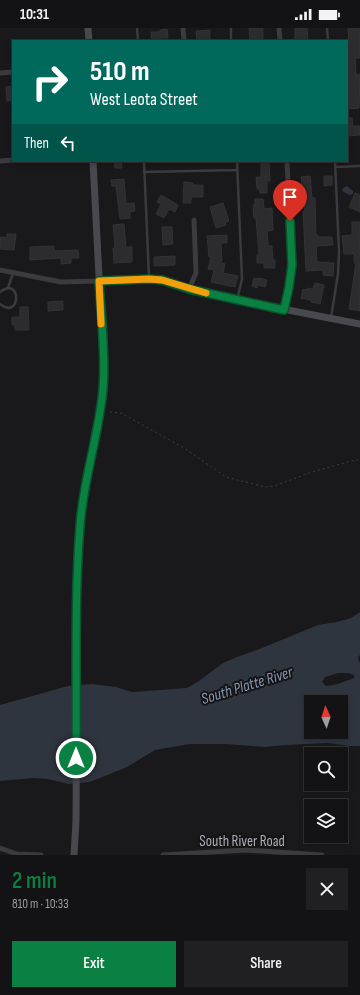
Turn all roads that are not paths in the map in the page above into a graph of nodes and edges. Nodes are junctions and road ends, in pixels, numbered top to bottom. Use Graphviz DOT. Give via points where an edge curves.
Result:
graph roads {
  1 [pos="88,28"];
  2 [pos="137,28"];
  3 [pos="183,28"];
  4 [pos="231,28"];
  5 [pos="280,28"];
  6 [pos="327,28"];
  7 [pos="89,40"];
  8 [pos="138,40"];
  9 [pos="184,40"];
  10 [pos="231,40"];
  11 [pos="280,40"];
  12 [pos="328,40"];
  13 [pos="12,72"];
  14 [pos="0,73"];
  15 [pos="12,160"];
  16 [pos="0,161"];
  17 [pos="93,162"];
  18 [pos="144,162"];
  19 [pos="237,162"];
  20 [pos="287,162"];
  21 [pos="335,162"];
  22 [pos="360,166"];
  23 [pos="335,168"];
  24 [pos="237,170"];
  25 [pos="144,172"];
  26 [pos="194,220"];
  27 [pos="0,270"];
  28 [pos="13,272"];
  29 [pos="149,279"];
  30 [pos="99,281"];
  31 [pos="8,288"];
  32 [pos="189,289"];
  33 [pos="0,292"];
  34 [pos="237,300"];
  35 [pos="0,304"];
  36 [pos="284,310"];
  37 [pos="331,319"];
  38 [pos="360,324"];
  39 [pos="0,848"];
  40 [pos="41,855"];
  41 [pos="74,855"];
  42 [pos="163,855"];
  43 [pos="322,855"];
  1 -- 7 [label="main road"];
  2 -- 8 [label="lane"];
  3 -- 9 [label="street"];
  4 -- 10 [label="lane"];
  5 -- 11 [label="street"];
  6 -- 12 [label="lane"];
  13 -- 14 [label="street"];
  15 -- 16 [label="street"];
  17 -- 30 [label="main road"];
  18 -- 25 [label="lane"];
  19 -- 24 [label="lane"];
  20 -- 36 [label="street" via="292,265"];
  21 -- 23 [label="lane"];
  22 -- 23 [label="lane"];
  23 -- 37 [label="lane" via="339,252"];
  24 -- 25 [label="lane"];
  24 -- 34 [label="lane" via="242,279"];
  25 -- 29 [label="lane"];
  26 -- 32 [label="street" via="196,272"];
  27 -- 28 [label="street"];
  28 -- 30 [label="street" via="61,282"];
  28 -- 31 [label="lane"];
  29 -- 30 [label="main road"];
  29 -- 32 [label="main road" via="162,280"];
  30 -- 41 [label="main road" via="104,372 98,424 80,525"];
  31 -- 33 [label="lane"];
  31 -- 35 [label="lane" via="16,294 15,304 6,308"];
  32 -- 34 [label="main road"];
  34 -- 36 [label="main road"];
  36 -- 37 [label="main road"];
  37 -- 38 [label="main road"];
  39 -- 40 [label="street" via="17,854"];
  42 -- 43 [label="street, South River Road" via="245,850"];
}
